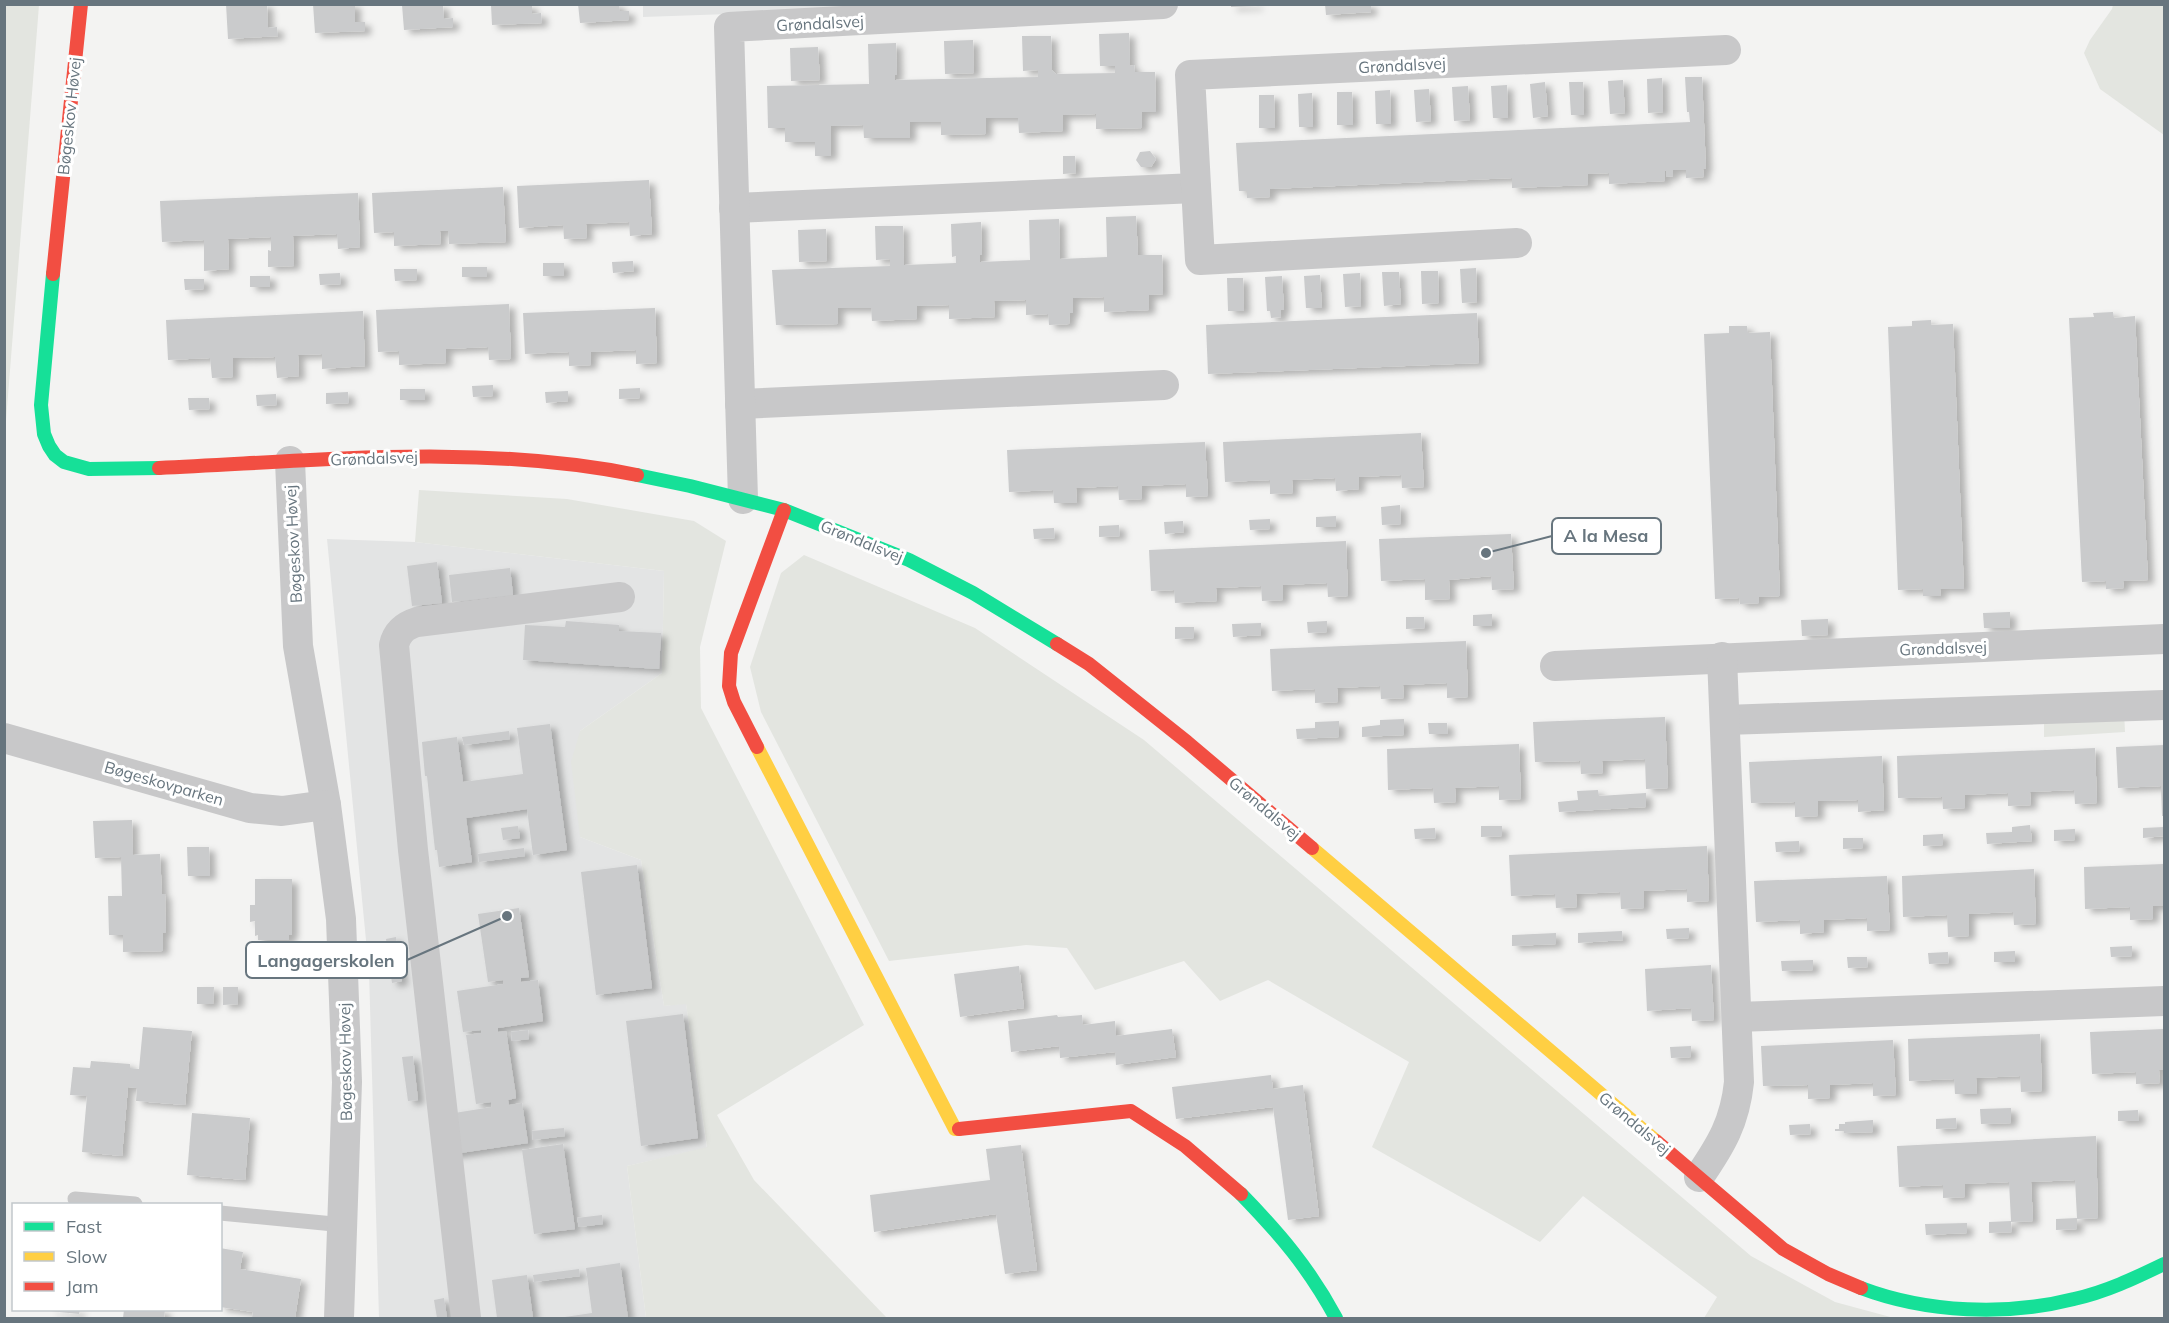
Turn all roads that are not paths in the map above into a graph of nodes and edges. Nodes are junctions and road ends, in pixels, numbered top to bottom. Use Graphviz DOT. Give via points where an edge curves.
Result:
graph roads {
  1 [pos="81,4"];
  2 [pos="1163,4"];
  3 [pos="1726,50"];
  4 [pos="1196,188"];
  5 [pos="734,208"];
  6 [pos="1517,243"];
  7 [pos="1164,385"];
  8 [pos="740,404"];
  9 [pos="290,461"];
  10 [pos="743,499"];
  11 [pos="784,510"];
  12 [pos="620,597"];
  13 [pos="2164,639"];
  14 [pos="1722,657"];
  15 [pos="1555,666"];
  16 [pos="2164,705"];
  17 [pos="1725,720"];
  18 [pos="4,738"];
  19 [pos="326,805"];
  20 [pos="2164,1000"];
  21 [pos="1737,1017"];
  22 [pos="1699,1177"];
  23 [pos="75,1199"];
  24 [pos="123,1203"];
  25 [pos="222,1213"];
  26 [pos="344,1225"];
  27 [pos="2164,1264"];
  28 [pos="339,1318"];
  29 [pos="466,1318"];
  30 [pos="1336,1318"];
  1 -- 9 [label="street, Bøgeskov Høvej" via="41,405 44,438 53,453 66,463 90,471"];
  2 -- 5 [label="street, Grøndalsvej" via="729,27"];
  3 -- 4 [label="street, Grøndalsvej" via="1190,75"];
  4 -- 5 [label="street"];
  4 -- 6 [label="street, Grøndalsvej" via="1200,260"];
  5 -- 8 [label="street, Grøndalsvej"];
  7 -- 8 [label="street"];
  8 -- 10 [label="street, Grøndalsvej"];
  9 -- 10 [label="street, Grøndalsvej" via="429,456 557,463 621,472"];
  9 -- 19 [label="street, Bøgeskov Høvej" via="298,646"];
  10 -- 11 [label="street, Grøndalsvej"];
  11 -- 22 [label="street, Grøndalsvej" via="920,566 973,593 1089,664 1197,750"];
  11 -- 30 [label="street" via="731,653 729,686 955,1129 1131,1111 1185,1146 1234,1187 1279,1233 1318,1285"];
  12 -- 29 [label="street" via="417,622 399,632 394,645 414,862"];
  13 -- 14 [label="street, Grøndalsvej"];
  14 -- 15 [label="street, Grøndalsvej"];
  14 -- 17 [label="street"];
  16 -- 17 [label="street"];
  17 -- 21 [label="street"];
  18 -- 19 [label="street, Bøgeskovparken" via="250,808 282,811"];
  19 -- 26 [label="street, Bøgeskov Høvej" via="342,919 347,1082"];
  20 -- 21 [label="street"];
  21 -- 22 [label="street" via="1736,1108"];
  22 -- 27 [label="street, Grøndalsvej" via="1783,1249 1844,1282 1911,1302 1980,1308 2063,1302 2101,1291"];
  23 -- 24 [label="lane"];
  25 -- 26 [label="lane"];
  26 -- 28 [label="street, Bøgeskov Høvej"];
}
